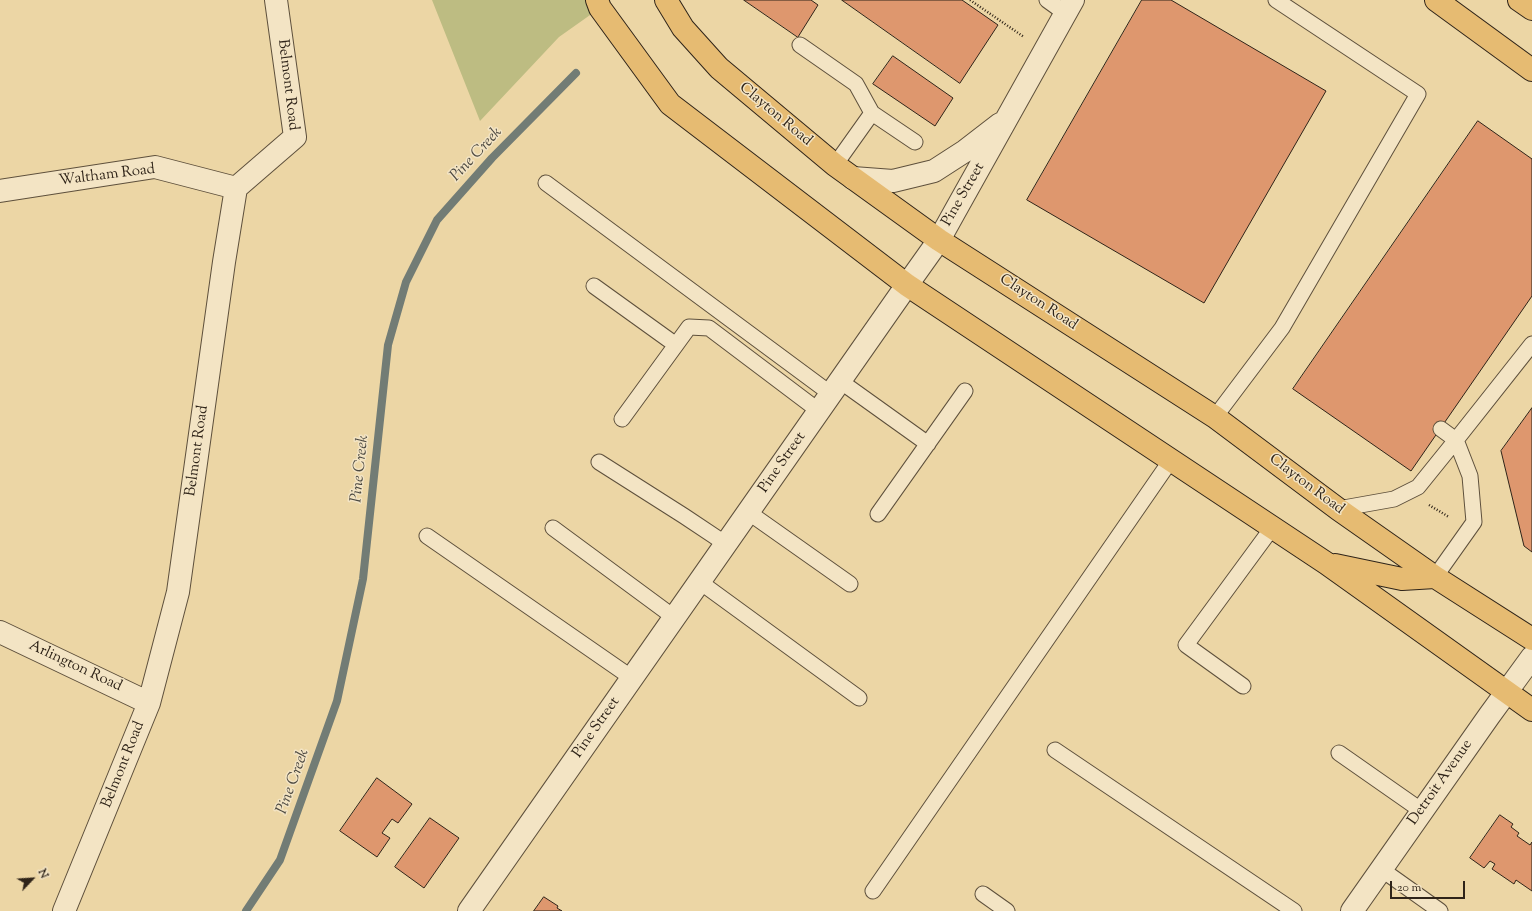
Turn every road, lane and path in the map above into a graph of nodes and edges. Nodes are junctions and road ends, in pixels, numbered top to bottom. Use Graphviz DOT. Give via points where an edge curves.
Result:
graph roads {
  1 [pos="276,0"];
  2 [pos="597,0"];
  3 [pos="666,0"];
  4 [pos="970,0"];
  5 [pos="1047,0"];
  6 [pos="1276,0"];
  7 [pos="1436,0"];
  8 [pos="1519,0"];
  9 [pos="1069,7"];
  10 [pos="1532,9"];
  11 [pos="800,45"];
  12 [pos="1044,51"];
  13 [pos="1530,70"];
  14 [pos="872,113"];
  15 [pos="1007,118"];
  16 [pos="914,142"];
  17 [pos="835,165"];
  18 [pos="853,178"];
  19 [pos="546,183"];
  20 [pos="236,188"];
  21 [pos="0,191"];
  22 [pos="938,240"];
  23 [pos="907,285"];
  24 [pos="594,286"];
  25 [pos="1532,344"];
  26 [pos="676,345"];
  27 [pos="965,391"];
  28 [pos="830,395"];
  29 [pos="1215,417"];
  30 [pos="622,420"];
  31 [pos="1440,429"];
  32 [pos="1456,440"];
  33 [pos="928,444"];
  34 [pos="1171,460"];
  35 [pos="599,462"];
  36 [pos="1424,502"];
  37 [pos="1338,509"];
  38 [pos="748,512"];
  39 [pos="878,514"];
  40 [pos="1449,517"];
  41 [pos="553,528"];
  42 [pos="1272,528"];
  43 [pos="427,536"];
  44 [pos="726,544"];
  45 [pos="1326,563"];
  46 [pos="1435,577"];
  47 [pos="700,582"];
  48 [pos="850,584"];
  49 [pos="675,618"];
  50 [pos="0,632"];
  51 [pos="1531,642"];
  52 [pos="632,678"];
  53 [pos="1243,686"];
  54 [pos="1505,692"];
  55 [pos="859,698"];
  56 [pos="149,703"];
  57 [pos="1532,710"];
  58 [pos="1055,750"];
  59 [pos="1338,753"];
  60 [pos="1422,811"];
  61 [pos="1381,869"];
  62 [pos="873,891"];
  63 [pos="984,894"];
  64 [pos="64,911"];
  65 [pos="470,911"];
  66 [pos="1007,911"];
  67 [pos="1294,911"];
  68 [pos="1352,911"];
  69 [pos="1440,911"];
  1 -- 20 [label="street, Belmont Road" via="295,137"];
  2 -- 23 [label="main road" via="600,8 670,104"];
  3 -- 17 [label="main road, Clayton Road" via="683,28 719,68"];
  4 -- 12 [label="path"];
  5 -- 9 [label="lane"];
  6 -- 29 [label="lane" via="1418,94 1282,328"];
  7 -- 13 [label="main road"];
  8 -- 10 [label="main road"];
  9 -- 12 [label="street, Pine Street"];
  11 -- 14 [label="lane" via="856,84"];
  12 -- 15 [label="street, Pine Street"];
  14 -- 16 [label="lane"];
  14 -- 17 [label="lane"];
  15 -- 18 [label="street" via="965,151 934,171 893,181"];
  15 -- 22 [label="street, Pine Street"];
  17 -- 18 [label="main road, Clayton Road"];
  18 -- 22 [label="main road, Clayton Road"];
  19 -- 28 [label="lane"];
  20 -- 21 [label="street, Waltham Road" via="155,167"];
  20 -- 56 [label="street, Belmont Road" via="178,592"];
  22 -- 23 [label="street, Pine Street"];
  22 -- 29 [label="main road, Clayton Road"];
  23 -- 28 [label="street, Pine Street"];
  23 -- 34 [label="main road"];
  24 -- 26 [label="lane"];
  25 -- 32 [label="lane"];
  26 -- 28 [label="lane" via="689,327 709,328"];
  26 -- 30 [label="lane"];
  27 -- 33 [label="lane"];
  28 -- 33 [label="lane"];
  28 -- 38 [label="street, Pine Street"];
  29 -- 37 [label="main road, Clayton Road"];
  31 -- 32 [label="lane"];
  32 -- 37 [label="lane" via="1418,486 1394,499"];
  32 -- 46 [label="lane" via="1470,476 1474,522"];
  33 -- 39 [label="lane"];
  34 -- 42 [label="main road"];
  34 -- 62 [label="lane"];
  35 -- 44 [label="lane"];
  36 -- 40 [label="path"];
  37 -- 46 [label="main road, Clayton Road"];
  38 -- 44 [label="street, Pine Street"];
  38 -- 48 [label="lane"];
  41 -- 49 [label="lane"];
  42 -- 45 [label="main road"];
  42 -- 53 [label="lane" via="1186,646"];
  43 -- 52 [label="lane"];
  44 -- 47 [label="street, Pine Street"];
  45 -- 46 [label="main road" via="1402,580"];
  45 -- 54 [label="main road"];
  46 -- 51 [label="main road, Clayton Road"];
  47 -- 49 [label="street, Pine Street"];
  47 -- 55 [label="lane"];
  49 -- 52 [label="street, Pine Street"];
  50 -- 56 [label="street, Arlington Road"];
  51 -- 54 [label="street, Detroit Avenue"];
  52 -- 65 [label="street, Pine Street"];
  54 -- 57 [label="main road"];
  54 -- 60 [label="street, Detroit Avenue"];
  56 -- 64 [label="street, Belmont Road"];
  58 -- 67 [label="lane"];
  59 -- 60 [label="lane"];
  60 -- 61 [label="street, Detroit Avenue"];
  61 -- 68 [label="street, Detroit Avenue"];
  61 -- 69 [label="lane"];
  63 -- 66 [label="lane"];
}
